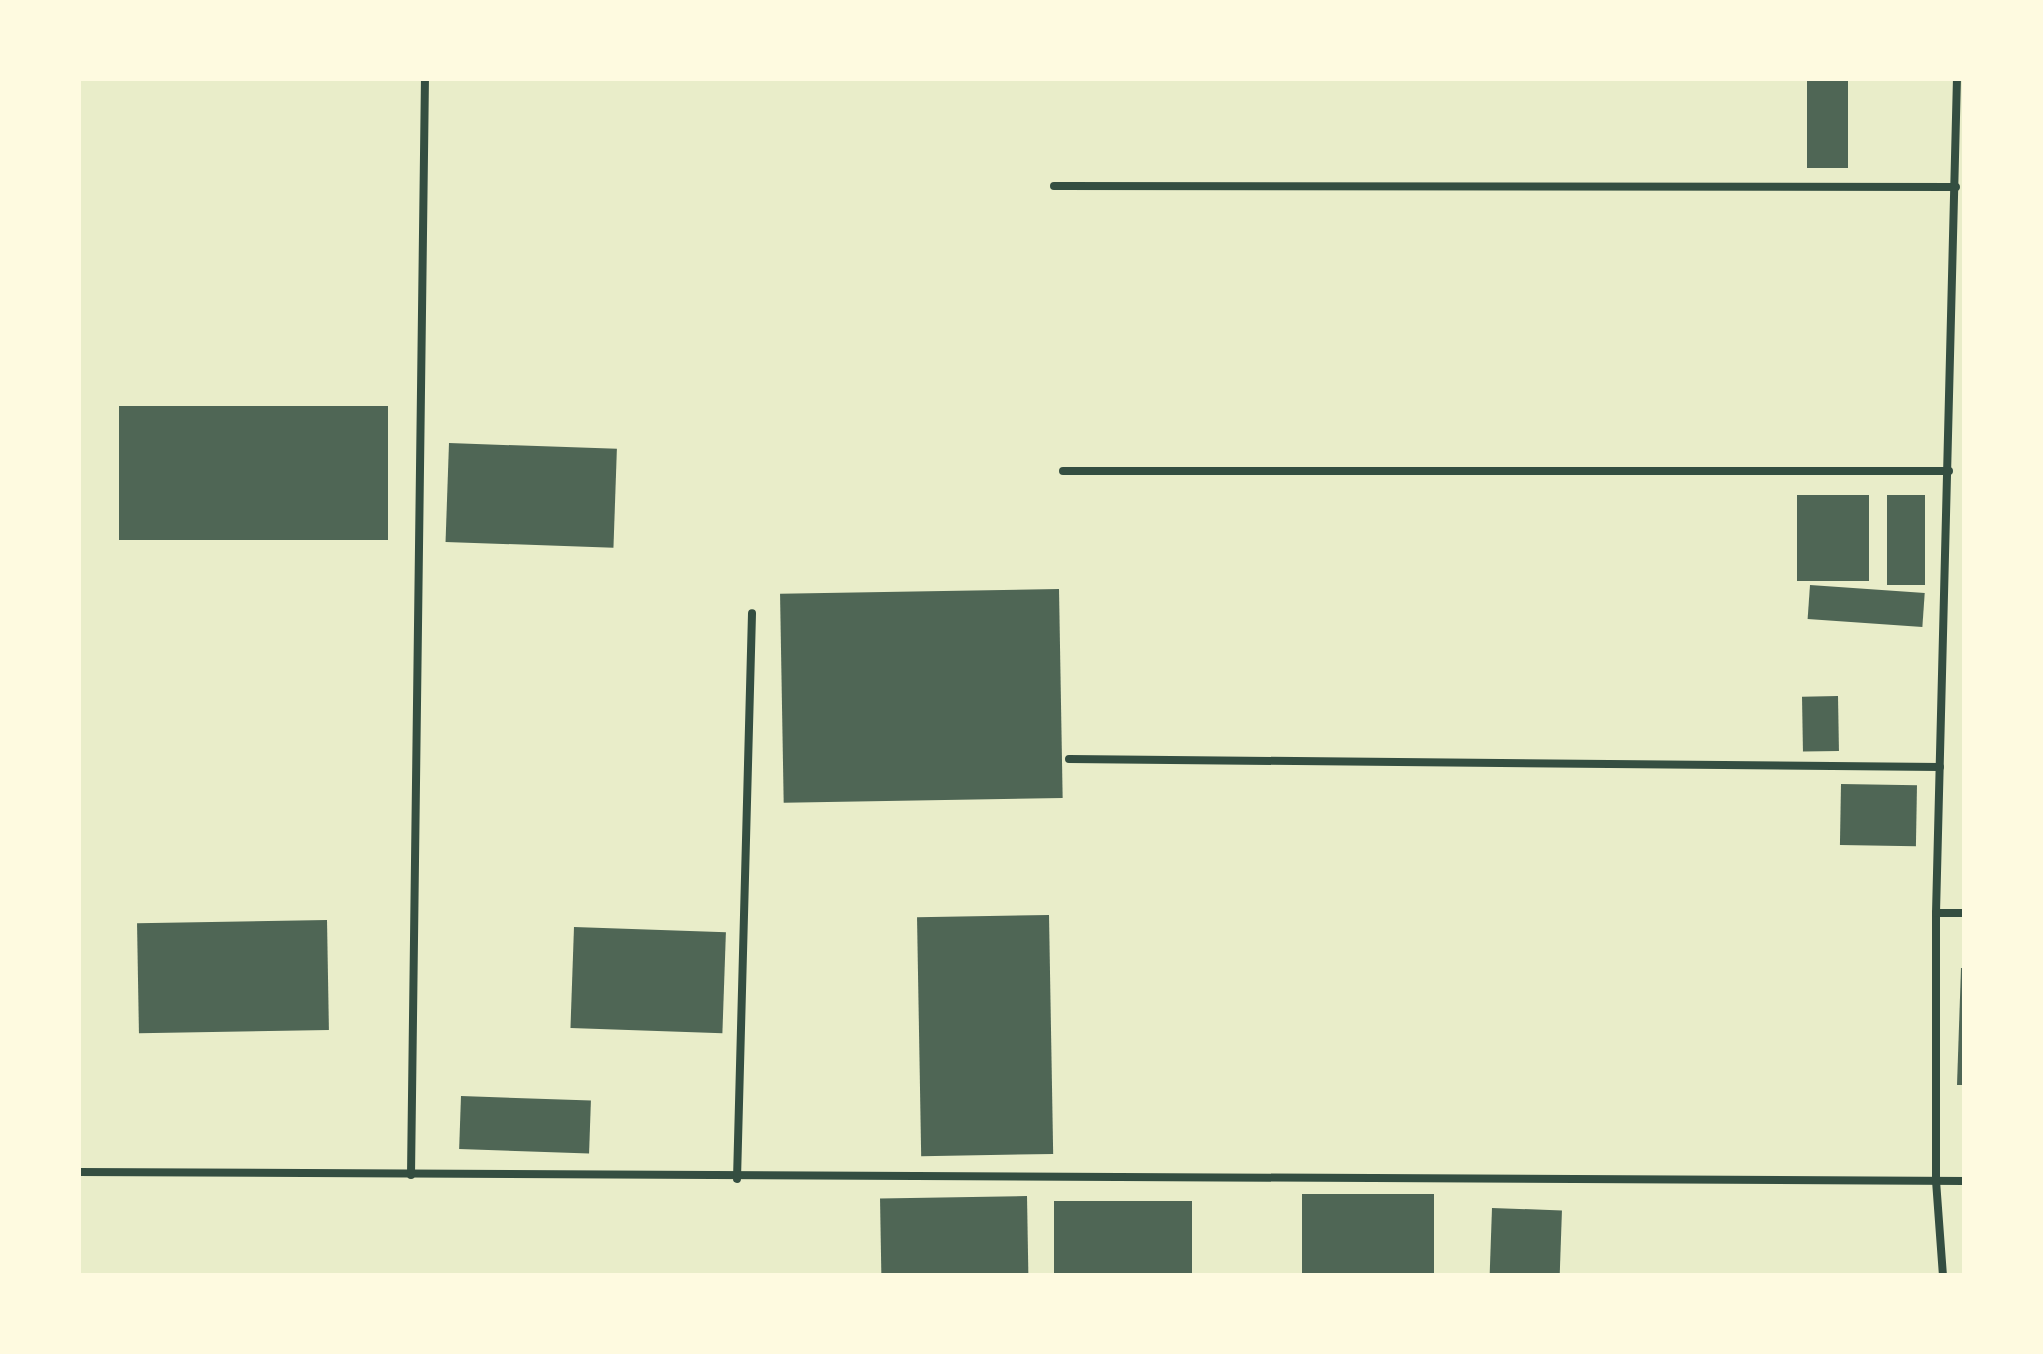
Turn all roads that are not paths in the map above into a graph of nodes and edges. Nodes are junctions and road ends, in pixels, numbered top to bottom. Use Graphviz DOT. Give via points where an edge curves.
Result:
graph roads {
  1 [pos="425,78"];
  2 [pos="1957,78"];
  3 [pos="1054,186"];
  4 [pos="1956,188"];
  5 [pos="1953,344"];
  6 [pos="1965,344"];
  7 [pos="1063,471"];
  8 [pos="1949,471"];
  9 [pos="752,614"];
  10 [pos="1069,760"];
  11 [pos="1940,767"];
  12 [pos="1936,913"];
  13 [pos="1965,913"];
  14 [pos="78,1172"];
  15 [pos="411,1175"];
  16 [pos="737,1179"];
  17 [pos="1936,1180"];
  18 [pos="1965,1181"];
  19 [pos="1943,1276"];
  1 -- 15 [label="lane"];
  2 -- 4 [label="lane"];
  3 -- 4 [label="lane"];
  4 -- 5 [label="lane"];
  5 -- 6 [label="lane"];
  5 -- 8 [label="lane"];
  7 -- 8 [label="lane"];
  8 -- 11 [label="lane"];
  9 -- 16 [label="lane"];
  10 -- 11 [label="lane"];
  11 -- 12 [label="lane"];
  12 -- 13 [label="lane"];
  12 -- 17 [label="lane"];
  14 -- 15 [label="lane"];
  15 -- 16 [label="lane"];
  16 -- 17 [label="lane"];
  17 -- 18 [label="lane"];
  17 -- 19 [label="lane"];
}
